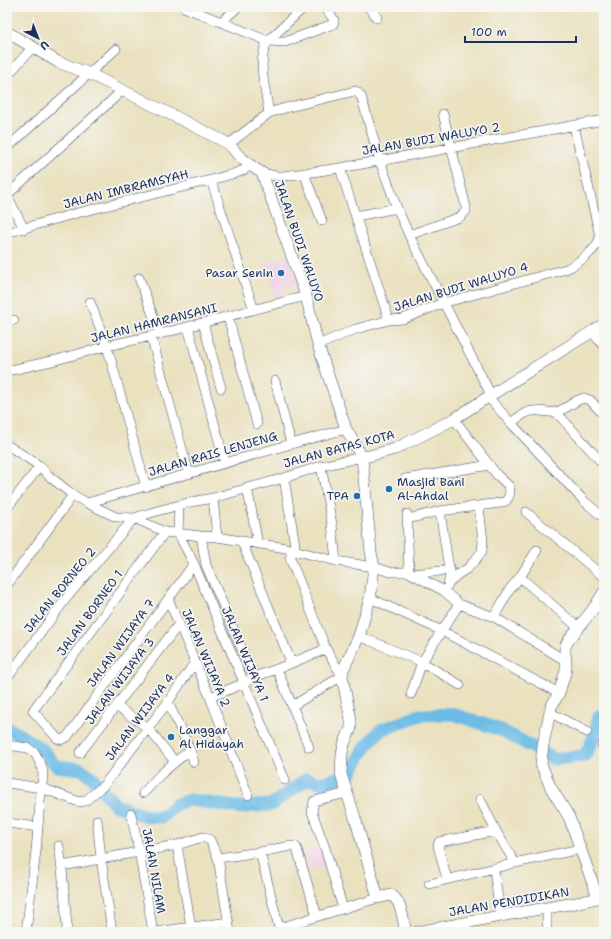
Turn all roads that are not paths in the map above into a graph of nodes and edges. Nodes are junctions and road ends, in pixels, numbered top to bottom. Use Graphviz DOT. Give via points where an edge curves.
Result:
graph roads {
  1 [pos="184,7"];
  2 [pos="238,7"];
  3 [pos="304,7"];
  4 [pos="325,7"];
  5 [pos="369,7"];
  6 [pos="377,18"];
  7 [pos="221,22"];
  8 [pos="7,32"];
  9 [pos="268,41"];
  10 [pos="32,48"];
  11 [pos="116,49"];
  12 [pos="90,74"];
  13 [pos="7,76"];
  14 [pos="123,90"];
  15 [pos="269,113"];
  16 [pos="444,114"];
  17 [pos="604,120"];
  18 [pos="574,126"];
  19 [pos="229,144"];
  20 [pos="7,148"];
  21 [pos="452,148"];
  22 [pos="380,161"];
  23 [pos="250,165"];
  24 [pos="340,168"];
  25 [pos="262,173"];
  26 [pos="304,173"];
  27 [pos="211,180"];
  28 [pos="7,195"];
  29 [pos="397,208"];
  30 [pos="356,216"];
  31 [pos="322,221"];
  32 [pos="24,229"];
  33 [pos="7,233"];
  34 [pos="409,235"];
  35 [pos="139,278"];
  36 [pos="306,296"];
  37 [pos="90,302"];
  38 [pos="443,303"];
  39 [pos="254,310"];
  40 [pos="228,317"];
  41 [pos="389,320"];
  42 [pos="203,323"];
  43 [pos="604,324"];
  44 [pos="188,327"];
  45 [pos="592,332"];
  46 [pos="155,335"];
  47 [pos="318,345"];
  48 [pos="107,346"];
  49 [pos="604,346"];
  50 [pos="7,371"];
  51 [pos="274,381"];
  52 [pos="222,388"];
  53 [pos="490,396"];
  54 [pos="556,412"];
  55 [pos="604,415"];
  56 [pos="454,419"];
  57 [pos="511,423"];
  58 [pos="257,424"];
  59 [pos="346,429"];
  60 [pos="291,444"];
  61 [pos="7,445"];
  62 [pos="362,457"];
  63 [pos="226,463"];
  64 [pos="490,465"];
  65 [pos="604,465"];
  66 [pos="40,466"];
  67 [pos="321,466"];
  68 [pos="189,474"];
  69 [pos="284,478"];
  70 [pos="405,479"];
  71 [pos="146,487"];
  72 [pos="248,487"];
  73 [pos="73,495"];
  74 [pos="213,498"];
  75 [pos="87,503"];
  76 [pos="179,505"];
  77 [pos="479,506"];
  78 [pos="7,508"];
  79 [pos="440,511"];
  80 [pos="526,512"];
  81 [pos="134,518"];
  82 [pos="604,518"];
  83 [pos="165,532"];
  84 [pos="179,536"];
  85 [pos="201,536"];
  86 [pos="217,538"];
  87 [pos="242,542"];
  88 [pos="258,544"];
  89 [pos="293,550"];
  90 [pos="537,550"];
  91 [pos="336,561"];
  92 [pos="194,564"];
  93 [pos="374,567"];
  94 [pos="450,570"];
  95 [pos="411,573"];
  96 [pos="520,577"];
  97 [pos="604,577"];
  98 [pos="449,583"];
  99 [pos="7,584"];
  100 [pos="444,591"];
  101 [pos="604,592"];
  102 [pos="370,598"];
  103 [pos="168,599"];
  104 [pos="459,604"];
  105 [pos="494,618"];
  106 [pos="179,624"];
  107 [pos="579,628"];
  108 [pos="442,631"];
  109 [pos="359,636"];
  110 [pos="326,649"];
  111 [pos="566,661"];
  112 [pos="195,662"];
  113 [pos="291,662"];
  114 [pos="422,662"];
  115 [pos="277,669"];
  116 [pos="342,676"];
  117 [pos="254,677"];
  118 [pos="7,678"];
  119 [pos="244,683"];
  120 [pos="460,685"];
  121 [pos="559,693"];
  122 [pos="411,694"];
  123 [pos="210,697"];
  124 [pos="168,702"];
  125 [pos="116,706"];
  126 [pos="292,706"];
  127 [pos="551,713"];
  128 [pos="148,728"];
  129 [pos="588,732"];
  130 [pos="67,737"];
  131 [pos="7,745"];
  132 [pos="309,747"];
  133 [pos="190,750"];
  134 [pos="80,753"];
  135 [pos="175,762"];
  136 [pos="194,762"];
  137 [pos="285,780"];
  138 [pos="7,783"];
  139 [pos="42,788"];
  140 [pos="143,793"];
  141 [pos="347,793"];
  142 [pos="248,795"];
  143 [pos="480,799"];
  144 [pos="131,814"];
  145 [pos="97,820"];
  146 [pos="7,823"];
  147 [pos="38,827"];
  148 [pos="496,831"];
  149 [pos="177,845"];
  150 [pos="59,846"];
  151 [pos="580,849"];
  152 [pos="139,852"];
  153 [pos="260,852"];
  154 [pos="101,858"];
  155 [pos="218,858"];
  156 [pos="515,863"];
  157 [pos="62,866"];
  158 [pos="494,868"];
  159 [pos="448,879"];
  160 [pos="429,884"];
  161 [pos="601,896"];
  162 [pos="378,898"];
  163 [pos="547,908"];
  164 [pos="343,909"];
  165 [pos="317,916"];
  166 [pos="500,916"];
  167 [pos="229,922"];
  168 [pos="191,927"];
  169 [pos="280,930"];
  170 [pos="26,932"];
  171 [pos="66,932"];
  172 [pos="112,932"];
  173 [pos="153,932"];
  174 [pos="156,932"];
  175 [pos="230,932"];
  176 [pos="406,932"];
  177 [pos="418,932"];
  178 [pos="422,932"];
  179 [pos="547,932"];
  1 -- 7 [label="street"];
  2 -- 7 [label="street"];
  3 -- 9 [label="street"];
  4 -- 9 [label="street" via="334,20 333,24 290,41"];
  5 -- 6 [label="street"];
  7 -- 9 [label="street"];
  8 -- 10 [label="street, JALAN BUDI WALUYO"];
  9 -- 15 [label="street" via="262,71"];
  10 -- 12 [label="street, JALAN BUDI WALUYO" via="58,62"];
  10 -- 13 [label="street"];
  11 -- 12 [label="street"];
  12 -- 14 [label="street, JALAN BUDI WALUYO"];
  12 -- 20 [label="street"];
  14 -- 19 [label="street, JALAN BUDI WALUYO"];
  14 -- 28 [label="street"];
  15 -- 19 [label="street"];
  15 -- 22 [label="street" via="357,92 361,96"];
  16 -- 21 [label="street"];
  17 -- 18 [label="street, JALAN BUDI WALUYO 2"];
  18 -- 21 [label="street, JALAN BUDI WALUYO 2"];
  18 -- 38 [label="street, JALAN BUDI WALUYO 4" via="600,236 596,246 566,269"];
  19 -- 23 [label="street, JALAN BUDI WALUYO"];
  21 -- 22 [label="street, JALAN BUDI WALUYO 2"];
  21 -- 34 [label="street" via="466,211 460,217"];
  22 -- 24 [label="street, JALAN BUDI WALUYO 2"];
  22 -- 29 [label="street"];
  23 -- 25 [label="street, JALAN BUDI WALUYO"];
  23 -- 27 [label="street, JALAN IMBRAMSYAH" via="244,170"];
  24 -- 26 [label="street, JALAN BUDI WALUYO 2"];
  24 -- 30 [label="street"];
  25 -- 26 [label="street, JALAN BUDI WALUYO 2" via="284,176"];
  25 -- 36 [label="street, JALAN BUDI WALUYO"];
  26 -- 31 [label="street"];
  27 -- 32 [label="street, JALAN IMBRAMSYAH" via="77,213"];
  27 -- 39 [label="street"];
  28 -- 32 [label="street"];
  29 -- 30 [label="street"];
  29 -- 34 [label="street"];
  30 -- 41 [label="street"];
  32 -- 33 [label="street, JALAN IMBRAMSYAH"];
  34 -- 38 [label="street"];
  35 -- 46 [label="street"];
  36 -- 39 [label="street, JALAN HAMRANSANI"];
  36 -- 47 [label="street, JALAN BUDI WALUYO"];
  37 -- 48 [label="street"];
  38 -- 41 [label="street, JALAN BUDI WALUYO 4" via="408,318"];
  38 -- 53 [label="street"];
  39 -- 40 [label="street, JALAN HAMRANSANI"];
  40 -- 42 [label="street, JALAN HAMRANSANI"];
  40 -- 58 [label="street"];
  41 -- 47 [label="street, JALAN BUDI WALUYO 4" via="356,329"];
  42 -- 44 [label="street, JALAN HAMRANSANI"];
  42 -- 52 [label="street"];
  43 -- 45 [label="street, JALAN BATAS KOTA"];
  44 -- 46 [label="street, JALAN HAMRANSANI"];
  44 -- 63 [label="street"];
  45 -- 49 [label="street"];
  45 -- 53 [label="street, JALAN BATAS KOTA"];
  46 -- 48 [label="street, JALAN HAMRANSANI"];
  46 -- 68 [label="street"];
  47 -- 59 [label="street, JALAN BUDI WALUYO"];
  48 -- 50 [label="street, JALAN HAMRANSANI"];
  48 -- 71 [label="street"];
  51 -- 60 [label="street"];
  53 -- 56 [label="street, JALAN BATAS KOTA"];
  53 -- 57 [label="street"];
  54 -- 55 [label="street" via="584,398 590,400"];
  54 -- 57 [label="street" via="529,411"];
  54 -- 65 [label="street"];
  56 -- 62 [label="street, JALAN BATAS KOTA" via="395,449"];
  56 -- 64 [label="street"];
  57 -- 82 [label="street"];
  59 -- 60 [label="street, JALAN RAIS LENJENG"];
  59 -- 62 [label="street, JALAN BUDI WALUYO"];
  60 -- 63 [label="street, JALAN RAIS LENJENG"];
  61 -- 66 [label="street, JALAN BATAS KOTA"];
  62 -- 67 [label="street, JALAN BATAS KOTA"];
  62 -- 93 [label="street"];
  63 -- 68 [label="street, JALAN RAIS LENJENG"];
  64 -- 70 [label="street"];
  64 -- 77 [label="street" via="509,486 509,496 506,501"];
  66 -- 73 [label="street, JALAN BATAS KOTA"];
  66 -- 78 [label="street"];
  67 -- 69 [label="street, JALAN BATAS KOTA"];
  67 -- 91 [label="street"];
  68 -- 71 [label="street, JALAN RAIS LENJENG"];
  69 -- 72 [label="street, JALAN BATAS KOTA"];
  69 -- 89 [label="street" via="295,546"];
  71 -- 75 [label="street, JALAN RAIS LENJENG"];
  72 -- 74 [label="street, JALAN BATAS KOTA"];
  72 -- 88 [label="street"];
  73 -- 75 [label="street, JALAN BATAS KOTA"];
  73 -- 99 [label="street"];
  74 -- 76 [label="street, JALAN BATAS KOTA"];
  74 -- 86 [label="street"];
  75 -- 81 [label="street, JALAN BATAS KOTA" via="116,517"];
  76 -- 81 [label="street, JALAN BATAS KOTA"];
  76 -- 84 [label="street"];
  77 -- 79 [label="street"];
  77 -- 98 [label="street" via="482,551 468,568"];
  79 -- 94 [label="street"];
  79 -- 95 [label="street" via="407,517"];
  80 -- 97 [label="street"];
  81 -- 83 [label="street"];
  81 -- 118 [label="street, JALAN BORNEO 2" via="68,596"];
  83 -- 84 [label="street"];
  83 -- 130 [label="street, JALAN BORNEO 1" via="33,711 57,738 60,740"];
  84 -- 85 [label="street"];
  84 -- 92 [label="street, JALAN WIJAYA 1"];
  85 -- 86 [label="street"];
  85 -- 117 [label="street" via="206,565"];
  86 -- 87 [label="street"];
  87 -- 88 [label="street"];
  87 -- 113 [label="street"];
  88 -- 89 [label="street"];
  89 -- 91 [label="street"];
  89 -- 110 [label="street" via="290,558"];
  90 -- 96 [label="street"];
  91 -- 93 [label="street"];
  92 -- 103 [label="street, JALAN WIJAYA 7"];
  92 -- 119 [label="street, JALAN WIJAYA 1"];
  93 -- 95 [label="street" via="390,572"];
  93 -- 102 [label="street"];
  94 -- 95 [label="street"];
  94 -- 98 [label="street"];
  95 -- 100 [label="street"];
  96 -- 105 [label="street"];
  96 -- 107 [label="street"];
  98 -- 100 [label="street"];
  100 -- 104 [label="street"];
  101 -- 107 [label="street"];
  102 -- 108 [label="street"];
  102 -- 109 [label="street"];
  103 -- 106 [label="street, JALAN WIJAYA 2"];
  103 -- 130 [label="street, JALAN WIJAYA 7"];
  104 -- 105 [label="street"];
  104 -- 108 [label="street"];
  105 -- 111 [label="street"];
  106 -- 112 [label="street, JALAN WIJAYA 2"];
  106 -- 125 [label="street, JALAN WIJAYA 3"];
  107 -- 111 [label="street" via="565,647"];
  108 -- 114 [label="street"];
  108 -- 121 [label="street"];
  109 -- 114 [label="street"];
  109 -- 116 [label="street"];
  110 -- 113 [label="street"];
  110 -- 116 [label="street"];
  111 -- 121 [label="street"];
  112 -- 123 [label="street, JALAN WIJAYA 2"];
  112 -- 124 [label="street, JALAN WIJAYA 4"];
  113 -- 115 [label="street"];
  114 -- 120 [label="street"];
  114 -- 122 [label="street"];
  115 -- 117 [label="street"];
  115 -- 126 [label="street"];
  116 -- 126 [label="street"];
  116 -- 141 [label="street" via="351,728 342,754 342,776"];
  117 -- 119 [label="street"];
  119 -- 123 [label="street"];
  119 -- 137 [label="street, JALAN WIJAYA 1"];
  121 -- 127 [label="street" via="551,707"];
  123 -- 142 [label="street, JALAN WIJAYA 2"];
  124 -- 128 [label="street, JALAN WIJAYA 4"];
  124 -- 133 [label="street"];
  125 -- 128 [label="street"];
  125 -- 134 [label="street, JALAN WIJAYA 3"];
  126 -- 132 [label="street"];
  127 -- 129 [label="street"];
  127 -- 151 [label="street" via="541,764 551,788 569,817"];
  128 -- 135 [label="street"];
  128 -- 139 [label="street, JALAN WIJAYA 4" via="104,785 86,801 79,802"];
  131 -- 139 [label="street" via="28,748 34,753 42,767"];
  133 -- 135 [label="street"];
  133 -- 136 [label="street"];
  135 -- 140 [label="street"];
  138 -- 139 [label="street"];
  139 -- 147 [label="street"];
  141 -- 162 [label="street"];
  141 -- 164 [label="street" via="314,801 312,812"];
  143 -- 148 [label="street"];
  144 -- 152 [label="street, JALAN NILAM"];
  145 -- 154 [label="street"];
  146 -- 147 [label="street"];
  147 -- 170 [label="street"];
  148 -- 156 [label="street"];
  148 -- 159 [label="street" via="439,842"];
  149 -- 152 [label="street"];
  149 -- 155 [label="street" via="208,838"];
  149 -- 168 [label="street"];
  150 -- 157 [label="street"];
  151 -- 156 [label="street"];
  151 -- 161 [label="street"];
  152 -- 154 [label="street"];
  152 -- 173 [label="street, JALAN NILAM"];
  153 -- 155 [label="street"];
  153 -- 165 [label="street" via="295,846"];
  153 -- 169 [label="street"];
  154 -- 157 [label="street"];
  154 -- 172 [label="street"];
  155 -- 167 [label="street"];
  156 -- 158 [label="street"];
  157 -- 171 [label="street"];
  158 -- 159 [label="street"];
  158 -- 166 [label="street"];
  159 -- 160 [label="street"];
  161 -- 163 [label="street, JALAN PENDIDIKAN"];
  162 -- 164 [label="street"];
  162 -- 176 [label="street" via="395,896 399,902"];
  163 -- 166 [label="street, JALAN PENDIDIKAN"];
  163 -- 179 [label="street"];
  164 -- 165 [label="street"];
  165 -- 169 [label="street"];
  166 -- 178 [label="street, JALAN PENDIDIKAN"];
  167 -- 168 [label="street"];
  167 -- 175 [label="street"];
  168 -- 174 [label="street"];
  177 -- 178 [label="street, JALAN PENDIDIKAN"];
}
